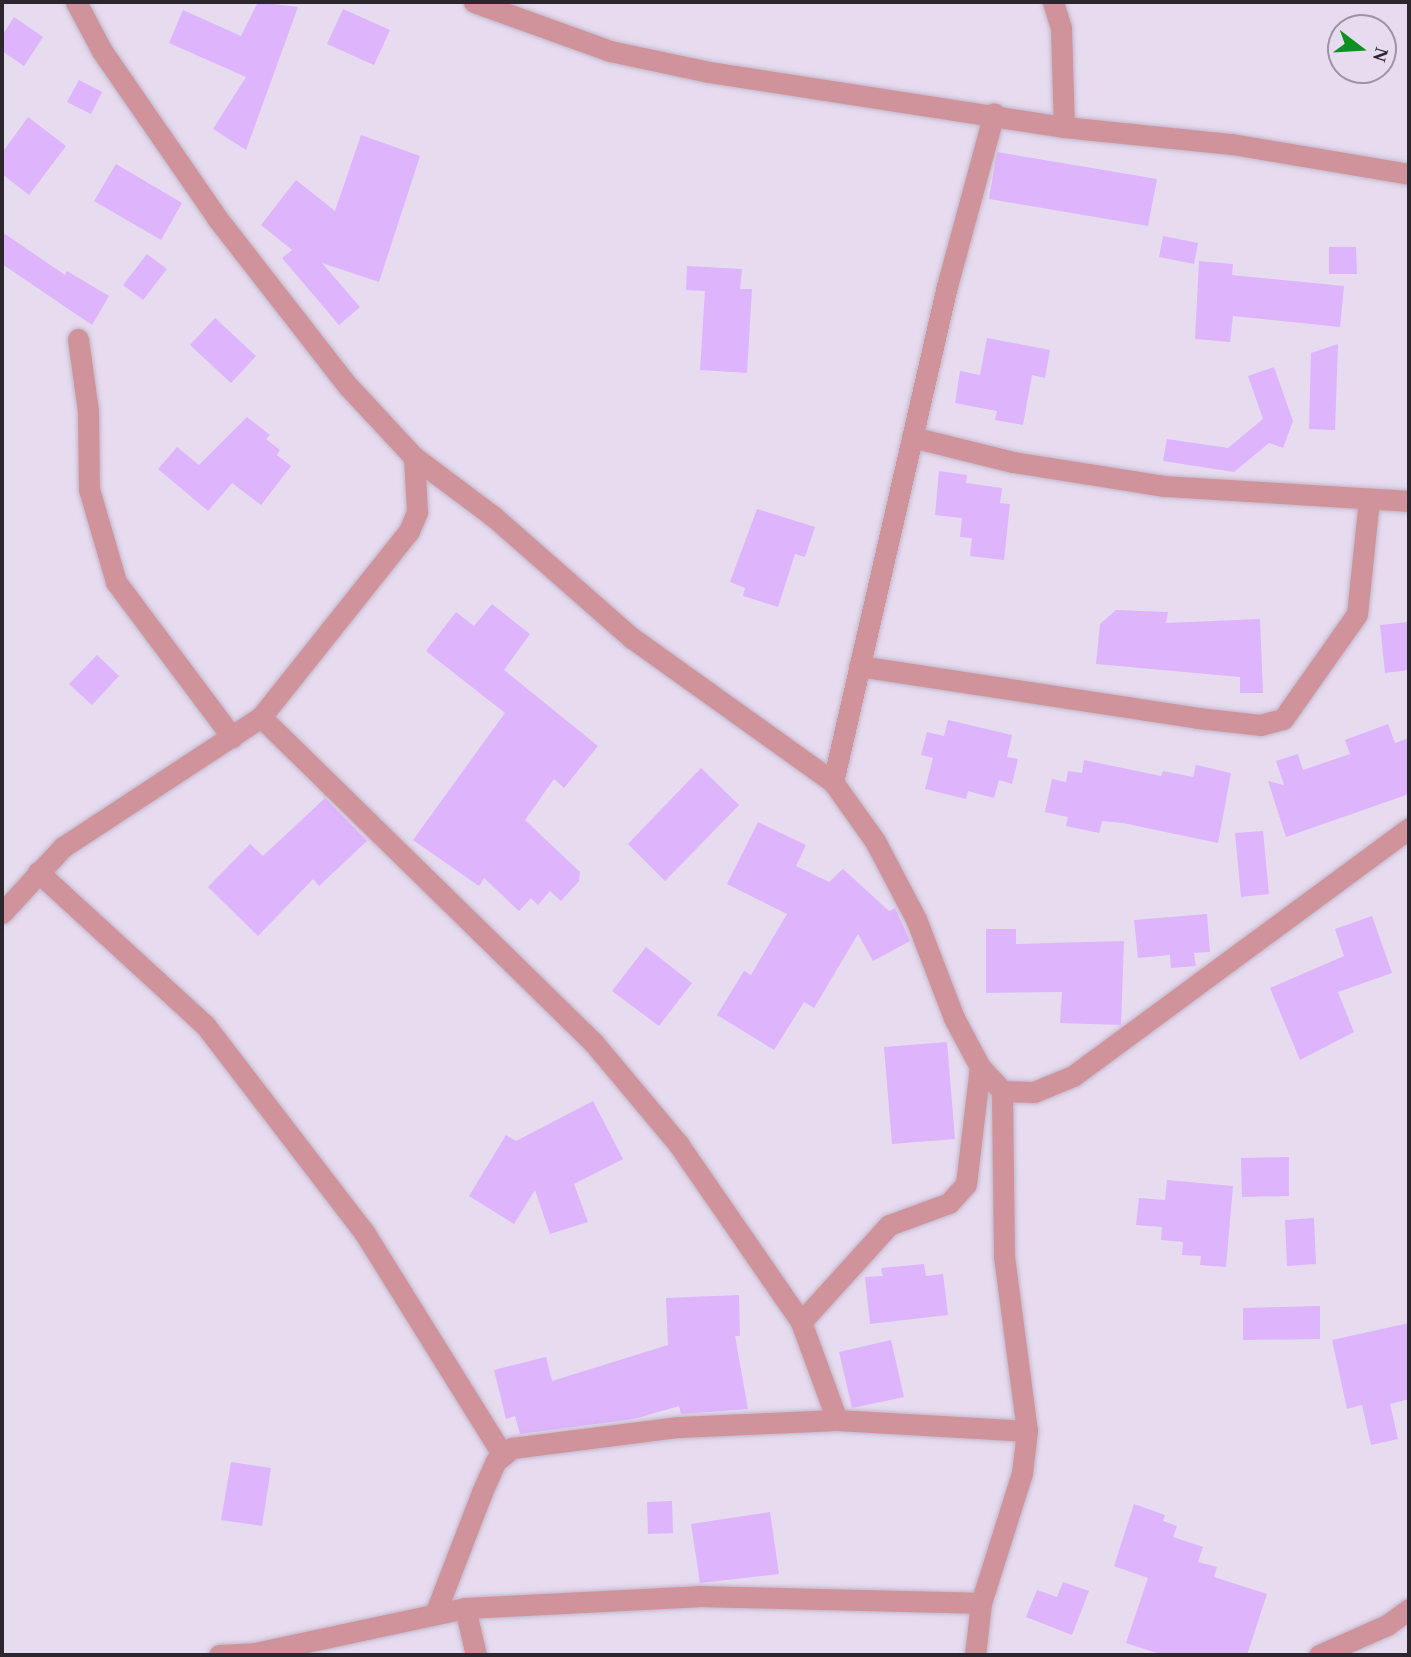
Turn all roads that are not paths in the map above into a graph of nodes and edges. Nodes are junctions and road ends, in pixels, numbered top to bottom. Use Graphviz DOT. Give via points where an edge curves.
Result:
graph roads {
  1 [pos="76,2"];
  2 [pos="474,2"];
  3 [pos="1054,2"];
  4 [pos="994,113"];
  5 [pos="1064,127"];
  6 [pos="1409,174"];
  7 [pos="78,339"];
  8 [pos="912,437"];
  9 [pos="414,457"];
  10 [pos="1369,499"];
  11 [pos="1409,501"];
  12 [pos="859,667"];
  13 [pos="261,717"];
  14 [pos="232,737"];
  15 [pos="833,782"];
  16 [pos="1409,828"];
  17 [pos="38,872"];
  18 [pos="2,913"];
  19 [pos="980,1067"];
  20 [pos="1002,1091"];
  21 [pos="801,1322"];
  22 [pos="837,1420"];
  23 [pos="1027,1431"];
  24 [pos="503,1455"];
  25 [pos="981,1603"];
  26 [pos="465,1608"];
  27 [pos="1409,1609"];
  28 [pos="435,1614"];
  29 [pos="255,1654"];
  30 [pos="219,1655"];
  31 [pos="476,1655"];
  32 [pos="975,1655"];
  33 [pos="1319,1655"];
  1 -- 9 [label="street" via="102,51 225,229 348,386"];
  2 -- 4 [label="street" via="610,51 709,72"];
  3 -- 5 [label="street" via="1061,28"];
  4 -- 5 [label="street"];
  4 -- 8 [label="street"];
  5 -- 6 [label="street" via="1231,144"];
  7 -- 14 [label="street" via="88,411 89,489 116,582"];
  8 -- 10 [label="street" via="1013,462 1165,486"];
  8 -- 12 [label="street"];
  9 -- 13 [label="street" via="417,512 409,531"];
  9 -- 15 [label="street" via="493,516 632,638"];
  10 -- 11 [label="street"];
  10 -- 12 [label="street" via="1366,570 1357,614 1283,719 1260,725 1198,718"];
  12 -- 15 [label="street"];
  13 -- 14 [label="street"];
  13 -- 21 [label="street" via="593,1042 679,1145"];
  14 -- 17 [label="street" via="113,810"];
  15 -- 19 [label="street" via="875,841 916,919 954,1018"];
  16 -- 20 [label="street" via="1073,1076 1034,1091"];
  17 -- 18 [label="street"];
  17 -- 24 [label="street" via="205,1026 364,1232"];
  19 -- 20 [label="street"];
  19 -- 21 [label="street" via="967,1184 948,1203 889,1225"];
  20 -- 23 [label="street" via="1004,1256"];
  21 -- 22 [label="street"];
  22 -- 23 [label="street"];
  22 -- 24 [label="street" via="547,1440 512,1448"];
  23 -- 25 [label="street" via="1022,1473"];
  24 -- 28 [label="street" via="482,1492"];
  25 -- 26 [label="street" via="698,1595"];
  25 -- 32 [label="street"];
  26 -- 28 [label="street"];
  26 -- 31 [label="street"];
  27 -- 33 [label="street" via="1387,1625"];
  28 -- 29 [label="street"];
  29 -- 30 [label="street"];
}
